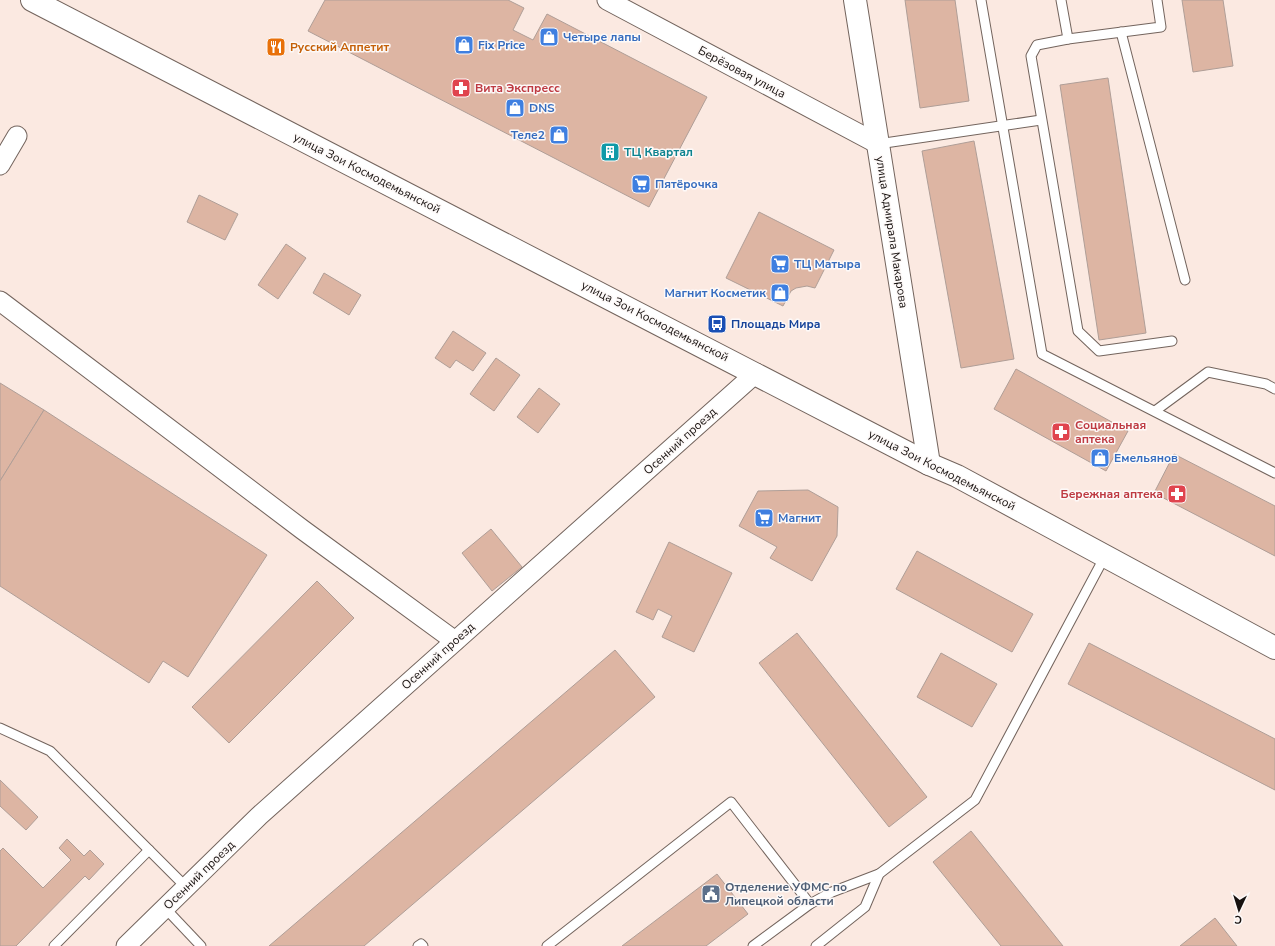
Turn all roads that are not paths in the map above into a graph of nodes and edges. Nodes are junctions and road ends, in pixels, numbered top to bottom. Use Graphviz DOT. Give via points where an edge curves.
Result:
graph roads {
  1 [pos="32,0"];
  2 [pos="607,0"];
  3 [pos="855,0"];
  4 [pos="981,0"];
  5 [pos="1061,0"];
  6 [pos="1157,0"];
  7 [pos="1121,32"];
  8 [pos="1068,39"];
  9 [pos="1041,120"];
  10 [pos="1003,125"];
  11 [pos="17,136"];
  12 [pos="878,144"];
  13 [pos="0,165"];
  14 [pos="1185,280"];
  15 [pos="0,301"];
  16 [pos="1172,341"];
  17 [pos="756,374"];
  18 [pos="1275,389"];
  19 [pos="1155,411"];
  20 [pos="929,464"];
  21 [pos="1275,473"];
  22 [pos="1105,556"];
  23 [pos="455,641"];
  24 [pos="1275,648"];
  25 [pos="0,728"];
  26 [pos="149,850"];
  27 [pos="879,874"];
  28 [pos="186,887"];
  29 [pos="810,904"];
  30 [pos="165,908"];
  31 [pos="54,946"];
  32 [pos="126,946"];
  33 [pos="201,946"];
  34 [pos="418,946"];
  35 [pos="423,946"];
  36 [pos="547,946"];
  37 [pos="753,946"];
  38 [pos="816,946"];
  1 -- 17 [label="main road, улица Зои Космодемьянской"];
  2 -- 12 [label="street, Берёзовая улица"];
  3 -- 12 [label="main road, улица Адмирала Макарова"];
  4 -- 10 [label="lane"];
  5 -- 8 [label="lane"];
  6 -- 7 [label="lane" via="1161,27"];
  7 -- 8 [label="lane"];
  7 -- 14 [label="lane"];
  8 -- 9 [label="lane" via="1037,45 1031,56"];
  9 -- 10 [label="lane"];
  9 -- 16 [label="lane" via="1078,331 1099,351"];
  10 -- 12 [label="lane"];
  10 -- 19 [label="lane" via="1042,354"];
  11 -- 13 [label="street"];
  12 -- 20 [label="main road, улица Адмирала Макарова"];
  15 -- 23 [label="street" via="296,525"];
  17 -- 20 [label="main road, улица Зои Космодемьянской"];
  17 -- 23 [label="street, Осенний проезд"];
  18 -- 19 [label="lane" via="1266,384 1208,372"];
  19 -- 21 [label="lane"];
  20 -- 22 [label="main road, улица Зои Космодемьянской" via="957,476"];
  22 -- 24 [label="main road, улица Зои Космодемьянской"];
  22 -- 27 [label="lane" via="975,800"];
  23 -- 28 [label="street, Осенний проезд" via="259,816"];
  25 -- 26 [label="lane" via="50,751"];
  26 -- 28 [label="lane"];
  26 -- 31 [label="lane"];
  27 -- 29 [label="lane" via="832,892"];
  27 -- 38 [label="lane" via="865,907"];
  28 -- 30 [label="street, Осенний проезд"];
  29 -- 36 [label="lane" via="731,802"];
  29 -- 37 [label="lane"];
  30 -- 32 [label="street, Осенний проезд"];
  30 -- 33 [label="lane"];
  34 -- 35 [label="lane"];
}
